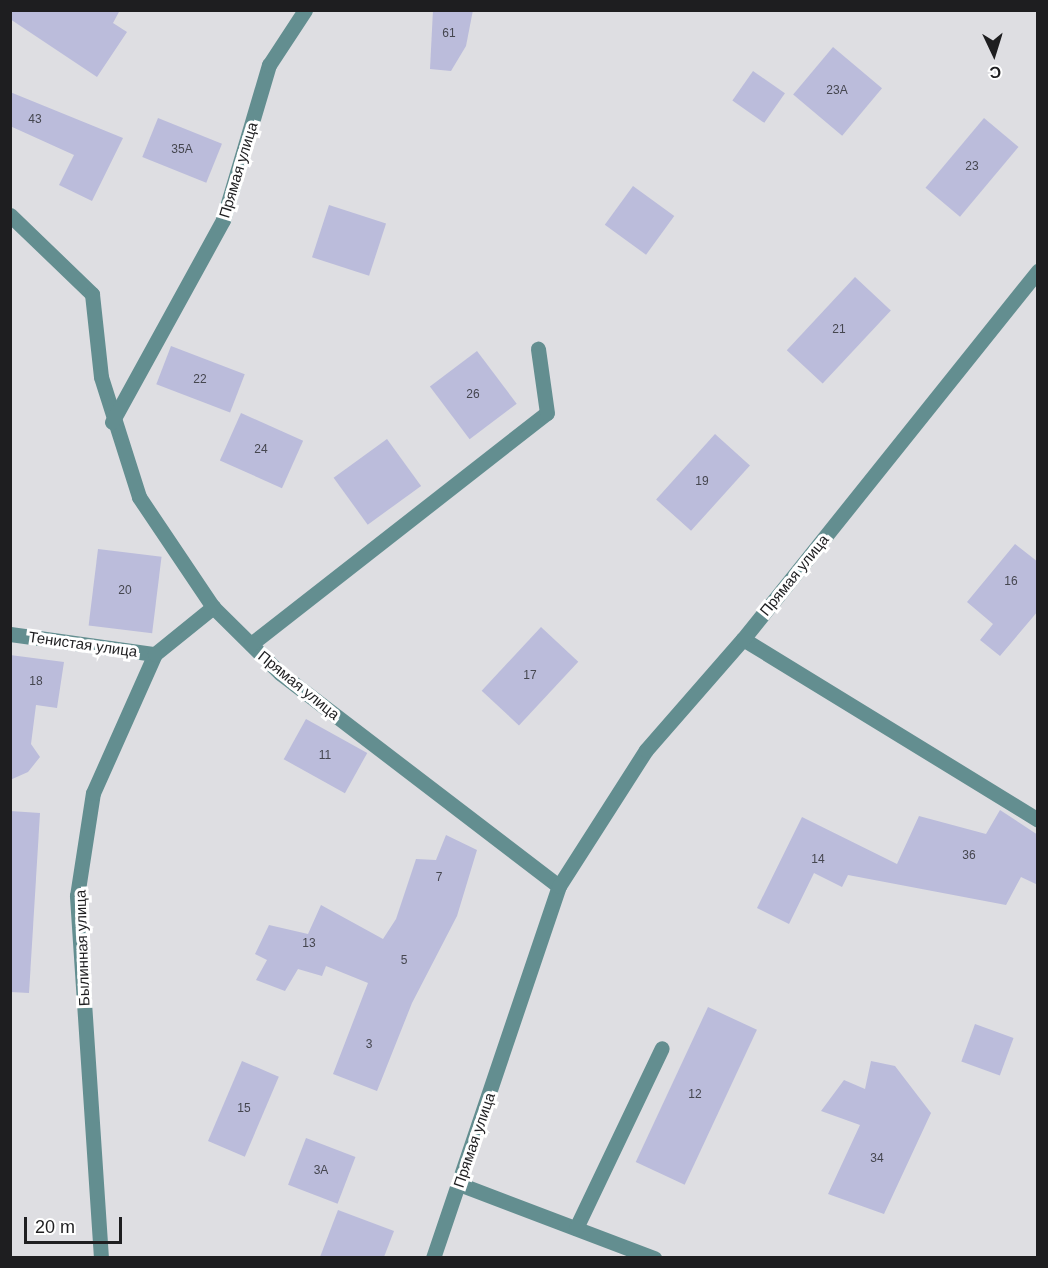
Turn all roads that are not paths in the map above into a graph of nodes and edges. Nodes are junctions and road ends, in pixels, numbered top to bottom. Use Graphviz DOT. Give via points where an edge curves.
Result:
graph roads {
  1 [pos="305,10"];
  2 [pos="10,215"];
  3 [pos="1038,272"];
  4 [pos="538,349"];
  5 [pos="112,422"];
  6 [pos="213,607"];
  7 [pos="10,634"];
  8 [pos="742,639"];
  9 [pos="250,644"];
  10 [pos="155,654"];
  11 [pos="1038,820"];
  12 [pos="559,886"];
  13 [pos="662,1048"];
  14 [pos="459,1184"];
  15 [pos="576,1228"];
  16 [pos="101,1257"];
  17 [pos="433,1257"];
  18 [pos="654,1257"];
  1 -- 5 [label="street, Прямая улица" via="268,65 223,220"];
  2 -- 5 [label="street, Прямая улица" via="93,294"];
  3 -- 8 [label="street, Прямая улица"];
  4 -- 9 [label="street" via="547,413"];
  5 -- 6 [label="street, Прямая улица" via="139,497"];
  6 -- 9 [label="street, Прямая улица"];
  6 -- 10 [label="street, Былинная улица"];
  7 -- 10 [label="street, Тенистая улица"];
  8 -- 11 [label="street"];
  8 -- 12 [label="street, Прямая улица" via="646,750"];
  9 -- 12 [label="street, Прямая улица" via="280,673"];
  10 -- 16 [label="street, Былинная улица" via="93,793 77,896"];
  12 -- 14 [label="street, Прямая улица"];
  13 -- 15 [label="street"];
  14 -- 15 [label="street"];
  14 -- 17 [label="street, Прямая улица"];
  15 -- 18 [label="street"];
}
